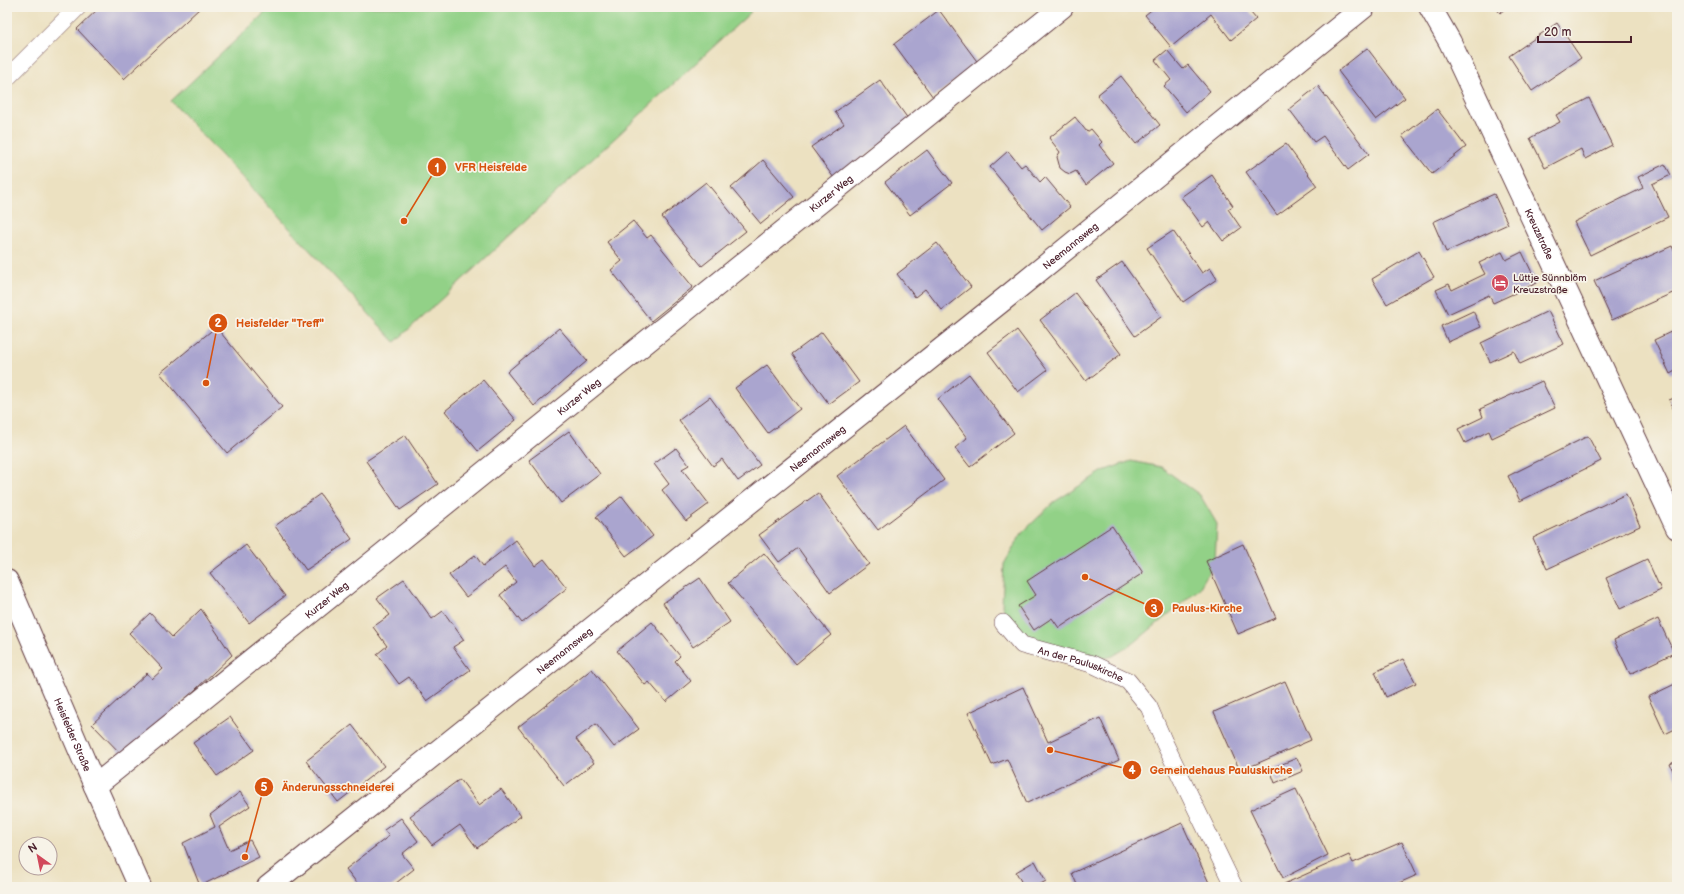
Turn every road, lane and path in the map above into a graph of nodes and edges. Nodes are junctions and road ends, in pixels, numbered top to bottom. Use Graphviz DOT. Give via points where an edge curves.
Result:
graph roads {
  1 [pos="78,7"];
  2 [pos="1062,7"];
  3 [pos="1364,7"];
  4 [pos="1430,7"];
  5 [pos="7,78"];
  6 [pos="1677,528"];
  7 [pos="7,581"];
  8 [pos="1003,623"];
  9 [pos="95,786"];
  10 [pos="140,887"];
  11 [pos="268,887"];
  12 [pos="1234,887"];
  1 -- 5 [label="lane"];
  2 -- 9 [label="street, Kurzer Weg"];
  3 -- 11 [label="street, Neemannsweg" via="996,306"];
  4 -- 6 [label="street, Kreuzstraße" via="1450,42"];
  7 -- 9 [label="street, Heisfelder Straße"];
  8 -- 12 [label="lane, An der Pauluskirche" via="1022,645 1092,664 1128,681 1149,707"];
  9 -- 10 [label="street, Heisfelder Straße"];
}
